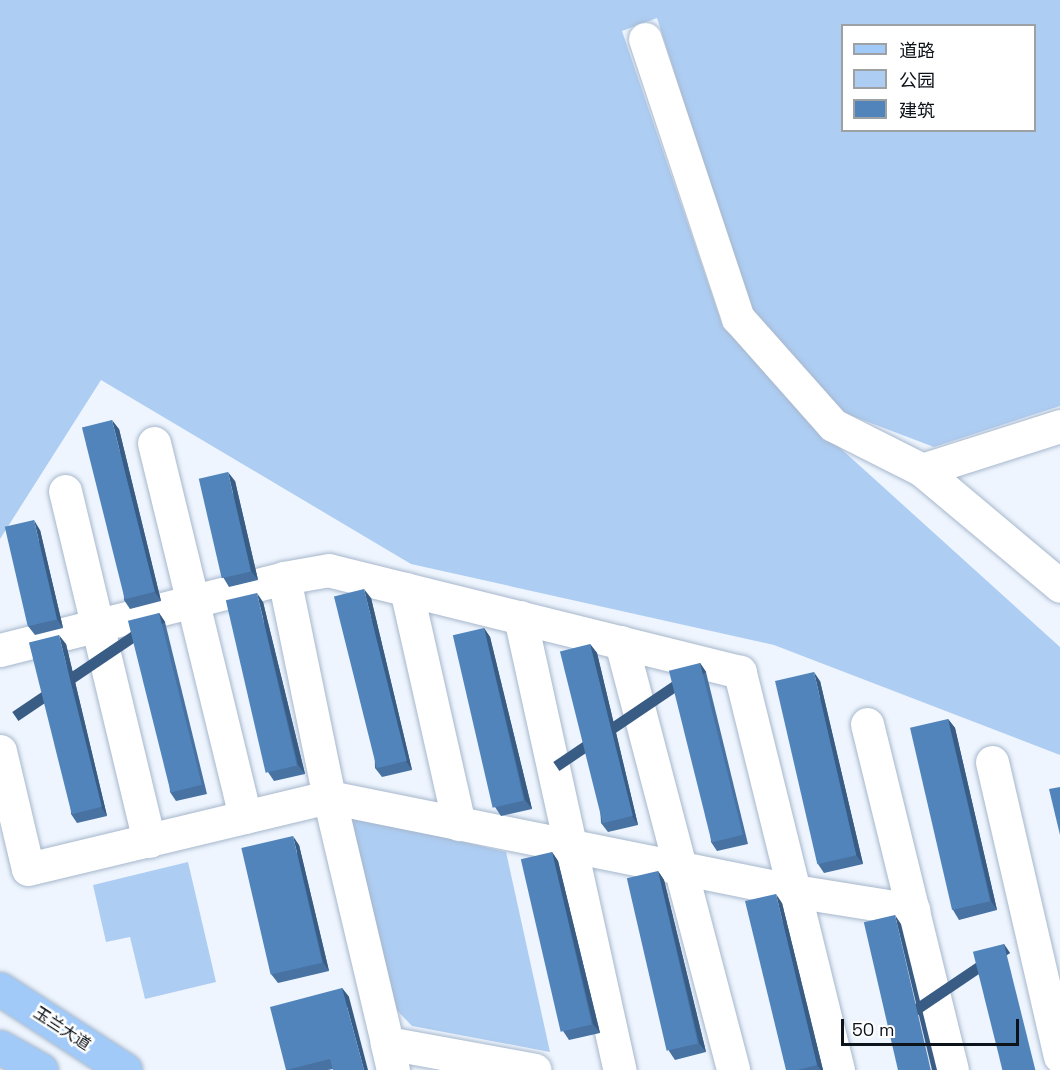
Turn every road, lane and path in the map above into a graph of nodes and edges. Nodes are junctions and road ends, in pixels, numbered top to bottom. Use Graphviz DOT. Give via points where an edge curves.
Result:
graph roads {
  1 [pos="645,39"];
  2 [pos="1060,426"];
  3 [pos="154,443"];
  4 [pos="922,470"];
  5 [pos="65,491"];
  6 [pos="284,578"];
  7 [pos="1060,586"];
  8 [pos="406,589"];
  9 [pos="193,602"];
  10 [pos="519,617"];
  11 [pos="97,626"];
  12 [pos="621,642"];
  13 [pos="0,650"];
  14 [pos="867,724"];
  15 [pos="0,751"];
  16 [pos="992,762"];
  17 [pos="329,797"];
  18 [pos="246,818"];
  19 [pos="459,824"];
  20 [pos="149,841"];
  21 [pos="571,846"];
  22 [pos="680,868"];
  23 [pos="794,891"];
  24 [pos="913,910"];
  25 [pos="1051,979"];
  26 [pos="0,989"];
  27 [pos="0,1047"];
  28 [pos="1060,1056"];
  29 [pos="390,1057"];
  30 [pos="41,1070"];
  31 [pos="125,1070"];
  32 [pos="535,1070"];
  33 [pos="620,1070"];
  34 [pos="733,1070"];
  35 [pos="838,1070"];
  36 [pos="952,1070"];
  1 -- 4 [label="street" via="738,318 833,425"];
  2 -- 4 [label="street"];
  3 -- 9 [label="street"];
  4 -- 7 [label="street"];
  5 -- 11 [label="street"];
  6 -- 8 [label="street" via="329,570"];
  6 -- 9 [label="street"];
  6 -- 17 [label="street"];
  8 -- 10 [label="street"];
  8 -- 19 [label="street"];
  9 -- 11 [label="street"];
  9 -- 18 [label="street"];
  10 -- 12 [label="street"];
  10 -- 21 [label="street"];
  11 -- 13 [label="street"];
  11 -- 20 [label="street"];
  12 -- 22 [label="street"];
  12 -- 23 [label="street" via="740,672"];
  14 -- 24 [label="street"];
  15 -- 20 [label="street" via="28,869"];
  16 -- 25 [label="street"];
  17 -- 18 [label="street"];
  17 -- 19 [label="street"];
  17 -- 29 [label="street"];
  18 -- 20 [label="street"];
  19 -- 21 [label="street"];
  21 -- 22 [label="street"];
  21 -- 33 [label="street"];
  22 -- 23 [label="street"];
  22 -- 34 [label="street"];
  23 -- 24 [label="street"];
  23 -- 35 [label="street"];
  24 -- 36 [label="street"];
  25 -- 28 [label="street"];
  26 -- 31 [label="main road, 玉兰大道"];
  27 -- 30 [label="main road"];
  29 -- 32 [label="street"];
}
